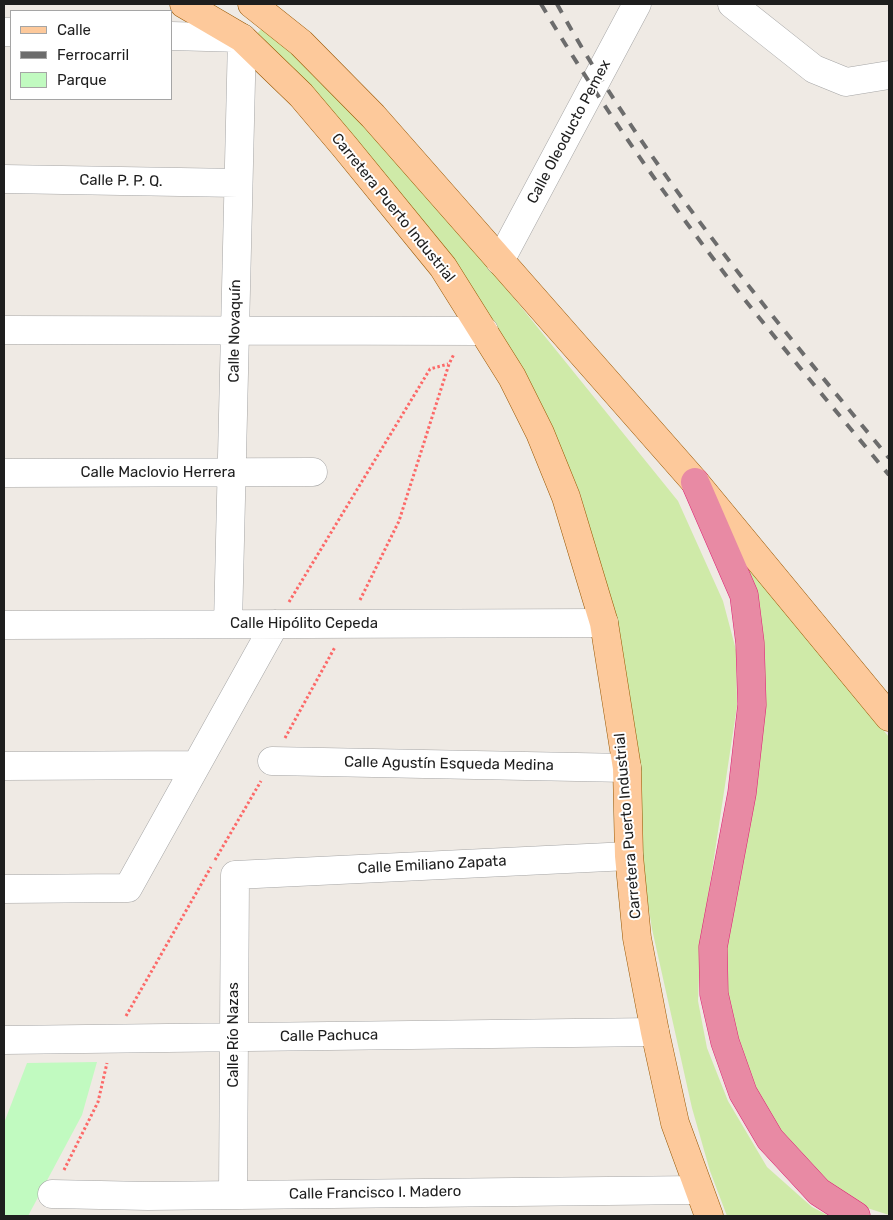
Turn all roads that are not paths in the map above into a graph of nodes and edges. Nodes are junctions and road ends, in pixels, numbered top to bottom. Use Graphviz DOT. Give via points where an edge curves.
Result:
graph roads {
  1 [pos="184,4"];
  2 [pos="252,4"];
  3 [pos="637,4"];
  4 [pos="732,4"];
  5 [pos="172,36"];
  6 [pos="242,38"];
  7 [pos="889,75"];
  8 [pos="4,178"];
  9 [pos="238,183"];
  10 [pos="500,261"];
  11 [pos="4,330"];
  12 [pos="235,330"];
  13 [pos="484,331"];
  14 [pos="232,472"];
  15 [pos="313,472"];
  16 [pos="4,474"];
  17 [pos="695,482"];
  18 [pos="604,623"];
  19 [pos="228,624"];
  20 [pos="275,624"];
  21 [pos="4,625"];
  22 [pos="889,717"];
  23 [pos="272,761"];
  24 [pos="196,765"];
  25 [pos="4,766"];
  26 [pos="627,768"];
  27 [pos="629,856"];
  28 [pos="236,875"];
  29 [pos="4,889"];
  30 [pos="654,1032"];
  31 [pos="234,1037"];
  32 [pos="4,1040"];
  33 [pos="698,1190"];
  34 [pos="52,1194"];
  35 [pos="233,1195"];
  36 [pos="148,1206"];
  37 [pos="709,1216"];
  38 [pos="856,1216"];
  1 -- 6 [label="main road, Carretera Puerto Industrial"];
  2 -- 10 [label="main road" via="301,43 367,110"];
  3 -- 10 [label="street, Calle Oleoducto Pemex"];
  4 -- 7 [label="street" via="814,69 846,82"];
  5 -- 6 [label="street"];
  6 -- 9 [label="street, Calle Novaquín"];
  6 -- 13 [label="main road, Carretera Puerto Industrial" via="301,95 345,147 443,267"];
  8 -- 9 [label="street, Calle P. P. Q."];
  9 -- 12 [label="street, Calle Novaquín"];
  10 -- 17 [label="main road"];
  11 -- 12 [label="street"];
  12 -- 13 [label="street"];
  12 -- 14 [label="street, Calle Novaquín"];
  13 -- 18 [label="main road, Carretera Puerto Industrial" via="540,433 566,497"];
  14 -- 15 [label="street, Calle Maclovio Herrera"];
  14 -- 16 [label="street, Calle Maclovio Herrera"];
  14 -- 19 [label="street, Calle Novaquín"];
  17 -- 22 [label="main road"];
  17 -- 38 [label="highway" via="744,595 750,643 752,705 742,793 713,947 714,994 722,1033 743,1093 770,1139 819,1192"];
  18 -- 20 [label="street, Calle Hipólito Cepeda"];
  18 -- 26 [label="main road, Carretera Puerto Industrial"];
  19 -- 20 [label="street, Calle Hipólito Cepeda"];
  19 -- 21 [label="street, Calle Hipólito Cepeda"];
  20 -- 24 [label="street"];
  23 -- 26 [label="street, Calle Agustín Esqueda Medina"];
  24 -- 25 [label="street"];
  24 -- 29 [label="street" via="128,888"];
  26 -- 27 [label="main road, Carretera Puerto Industrial"];
  27 -- 28 [label="street, Calle Emiliano Zapata"];
  27 -- 30 [label="main road, Carretera Puerto Industrial" via="637,938"];
  28 -- 31 [label="street, Calle Río Nazas"];
  30 -- 31 [label="street, Calle Pachuca"];
  30 -- 33 [label="main road, Carretera Puerto Industrial" via="675,1123"];
  31 -- 32 [label="street, Calle Pachuca"];
  31 -- 35 [label="street, Calle Río Nazas"];
  33 -- 35 [label="street, Calle Francisco I. Madero"];
  33 -- 37 [label="main road, Carretera Puerto Industrial"];
  34 -- 36 [label="street, Calle Francisco I. Madero"];
  35 -- 36 [label="street, Calle Francisco I. Madero"];
}
